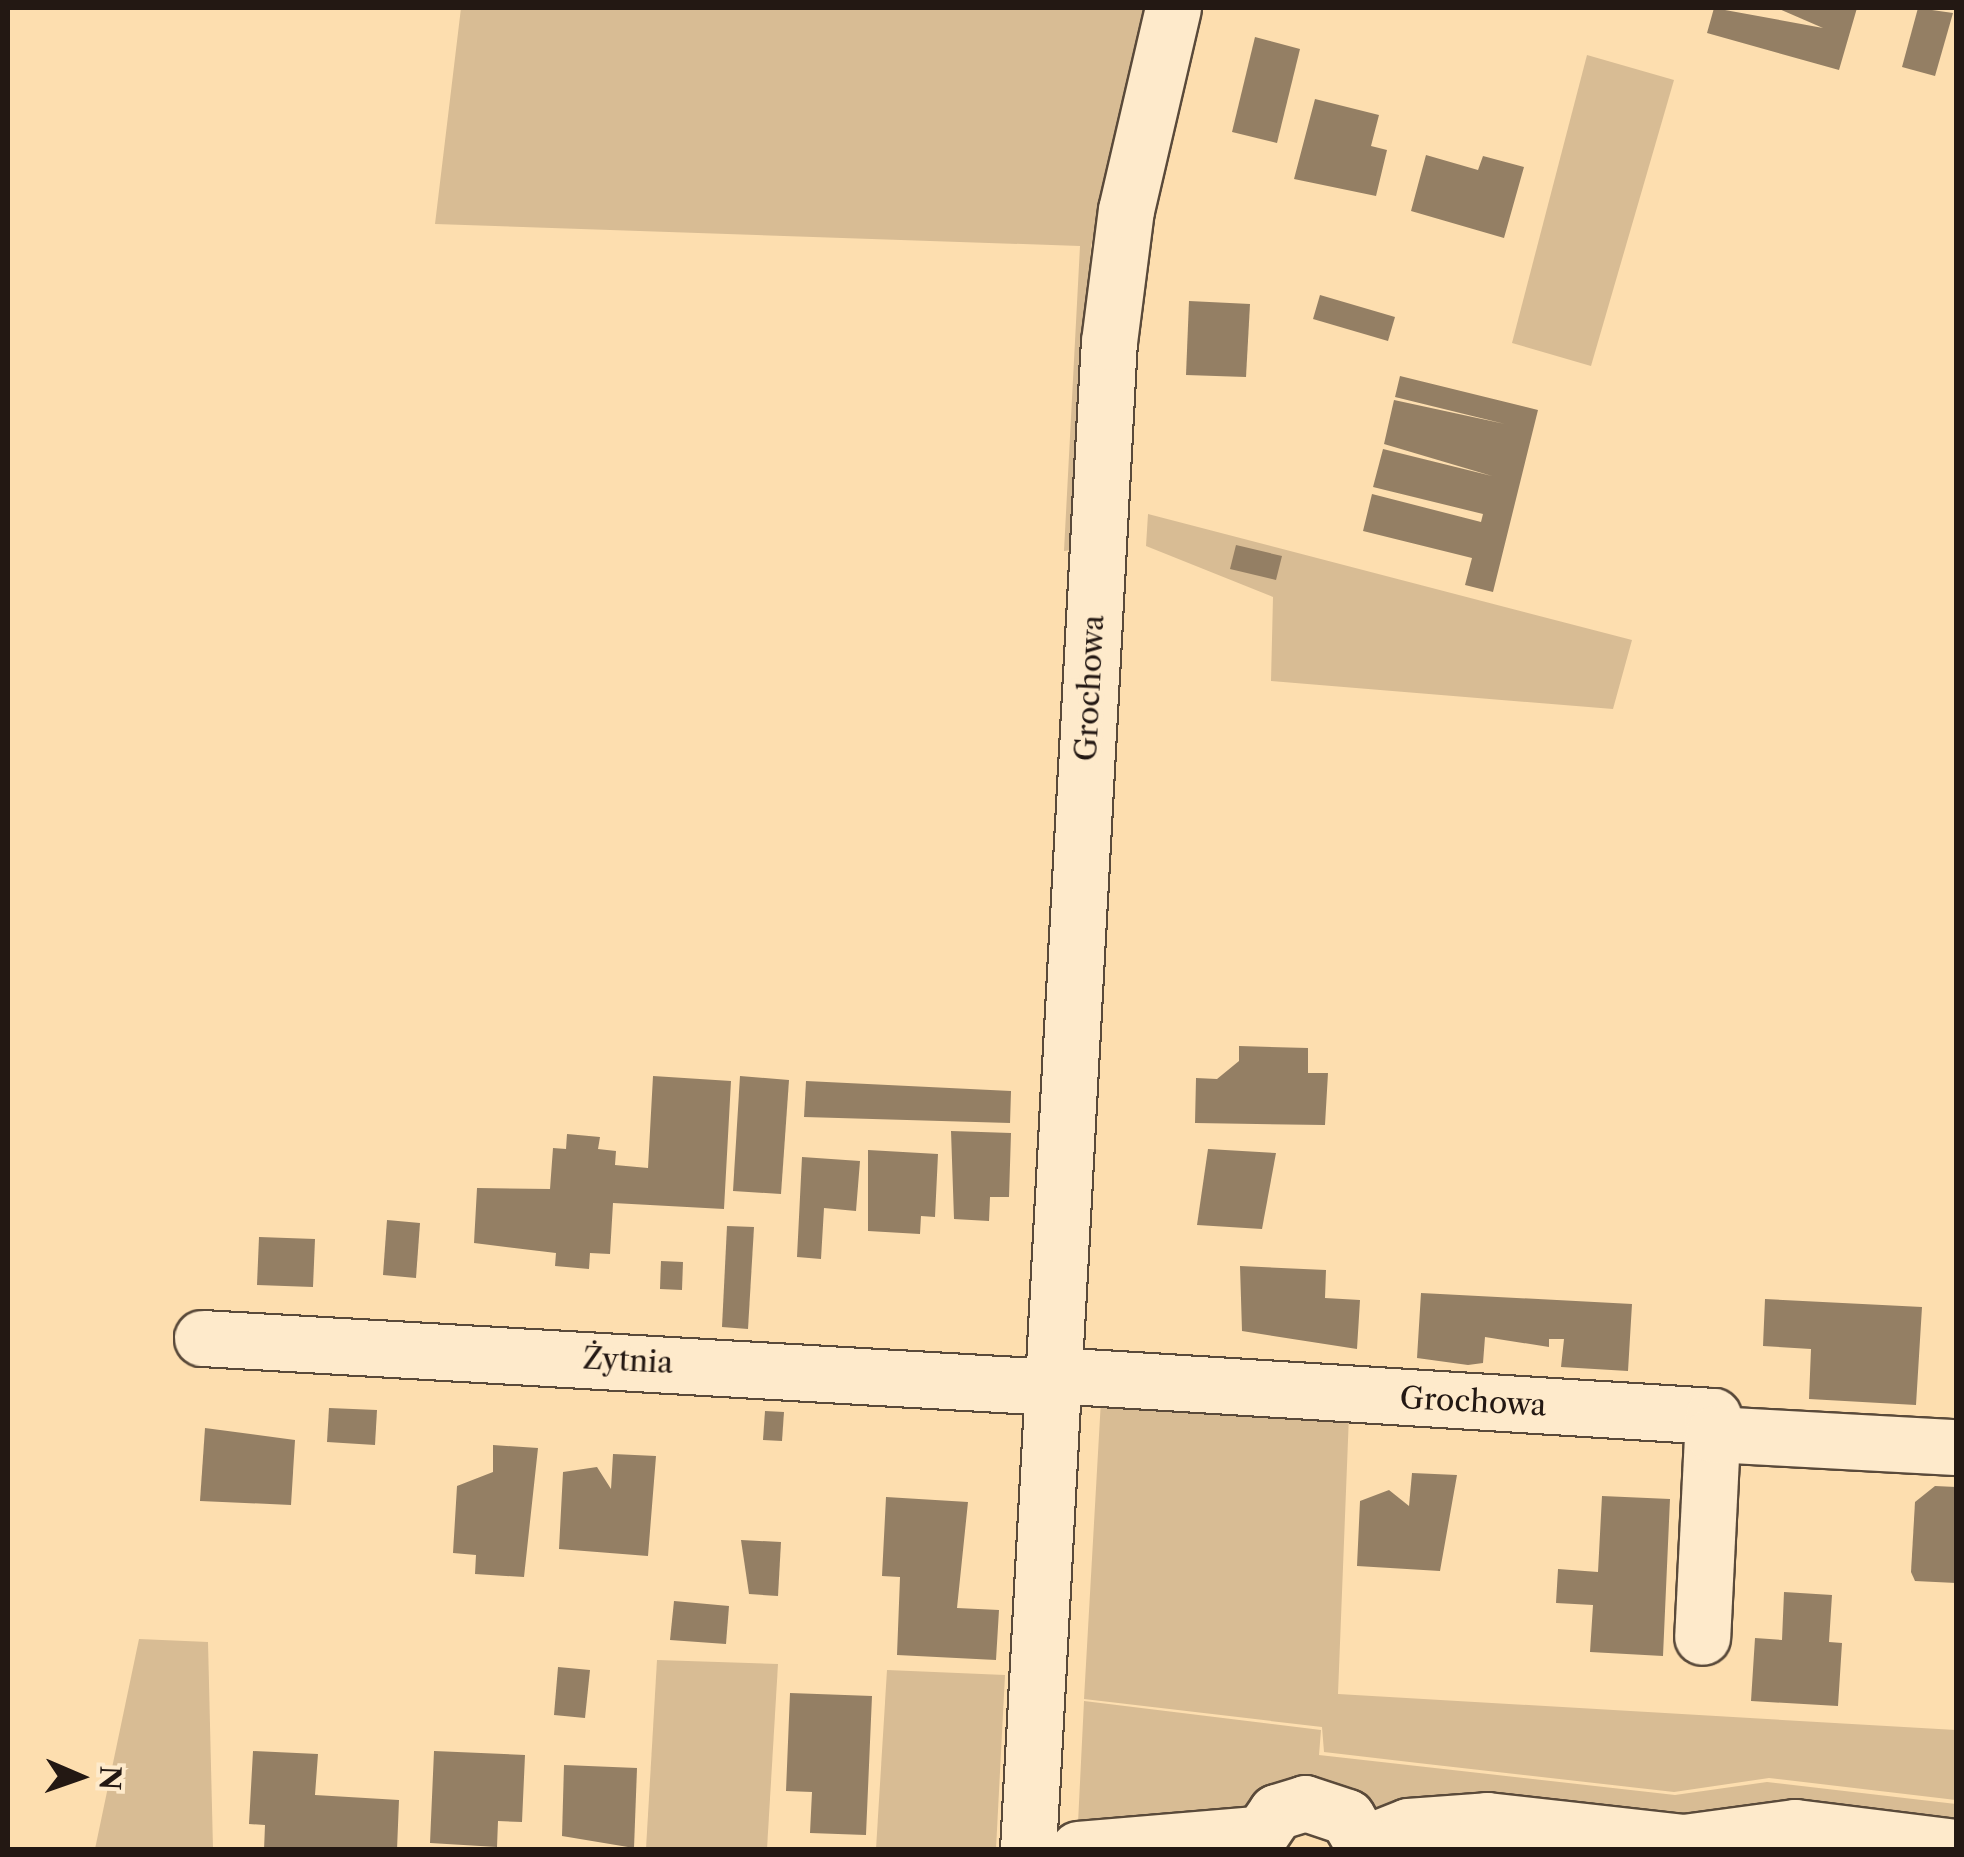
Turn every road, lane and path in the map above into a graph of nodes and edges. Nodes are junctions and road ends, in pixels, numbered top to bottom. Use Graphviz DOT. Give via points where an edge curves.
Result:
graph roads {
  1 [pos="1173,8"];
  2 [pos="202,1338"];
  3 [pos="1053,1381"];
  4 [pos="1713,1425"];
  5 [pos="1956,1447"];
  6 [pos="1702,1637"];
  7 [pos="1253,1842"];
  8 [pos="1365,1846"];
  9 [pos="1956,1847"];
  10 [pos="1053,1848"];
  1 -- 3 [label="street, Grochowa" via="1129,193 1109,342"];
  2 -- 3 [label="street, Żytnia"];
  3 -- 4 [label="street, Grochowa"];
  3 -- 10 [label="street, Grochowa"];
  4 -- 5 [label="street, Grochowa"];
  4 -- 6 [label="street"];
  7 -- 8 [label="street" via="1276,1812 1305,1803 1347,1818"];
  7 -- 10 [label="street"];
  8 -- 9 [label="street" via="1408,1826 1487,1820 1684,1842 1795,1828"];
}
